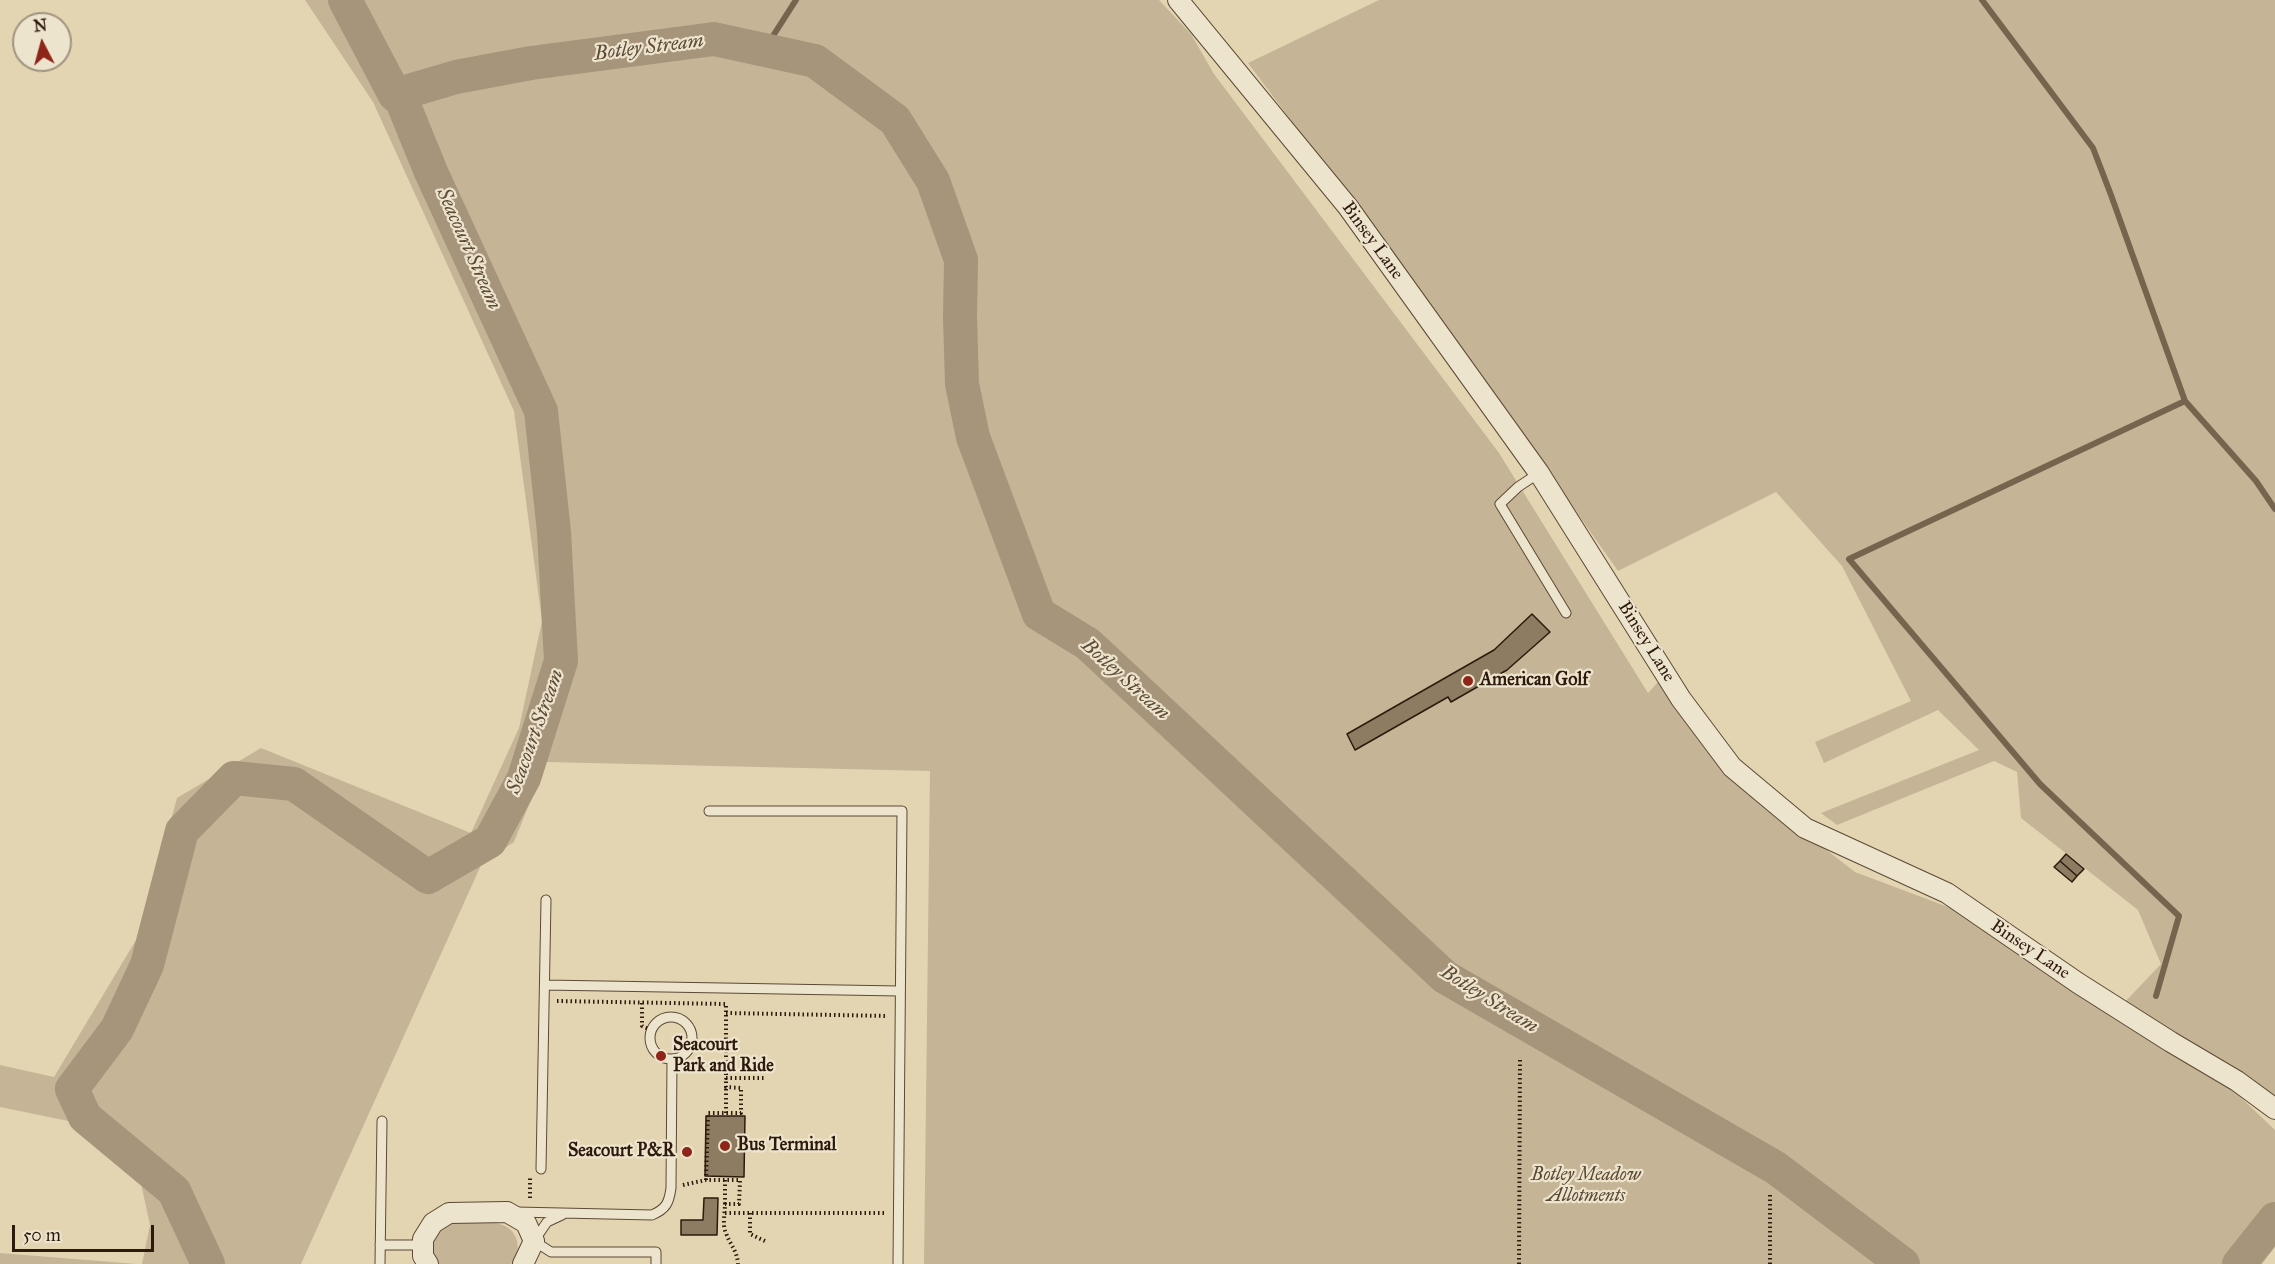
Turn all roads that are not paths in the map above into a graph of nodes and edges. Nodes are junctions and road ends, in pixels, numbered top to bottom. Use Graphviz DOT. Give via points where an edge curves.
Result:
graph roads {
  1 [pos="1178,0"];
  2 [pos="1539,473"];
  3 [pos="1566,613"];
  4 [pos="709,812"];
  5 [pos="546,900"];
  6 [pos="545,985"];
  7 [pos="900,991"];
  8 [pos="672,1059"];
  9 [pos="2275,1109"];
  10 [pos="382,1121"];
  11 [pos="542,1169"];
  12 [pos="507,1212"];
  13 [pos="565,1214"];
  14 [pos="534,1240"];
  15 [pos="380,1245"];
  16 [pos="425,1255"];
  17 [pos="380,1264"];
  18 [pos="523,1264"];
  19 [pos="656,1264"];
  20 [pos="898,1264"];
  1 -- 2 [label="street, Binsey Lane" via="1348,207"];
  2 -- 3 [label="lane" via="1500,504"];
  2 -- 9 [label="street, Binsey Lane" via="1682,699 1732,767 1805,828 1947,893 2078,983 2237,1081"];
  4 -- 7 [label="lane" via="902,811"];
  5 -- 6 [label="lane"];
  6 -- 7 [label="lane"];
  6 -- 11 [label="lane"];
  7 -- 20 [label="lane"];
  8 -- 8 [label="lane" via="654,1051 650,1037 654,1024 665,1018 678,1018 688,1026 692,1038 689,1050"];
  8 -- 13 [label="lane" via="671,1188 664,1210 652,1215"];
  10 -- 15 [label="lane"];
  12 -- 13 [label="lane"];
  12 -- 14 [label="street" via="526,1223"];
  12 -- 16 [label="street" via="449,1213 433,1223 423,1239"];
  13 -- 14 [label="lane" via="547,1222"];
  14 -- 18 [label="street"];
  14 -- 19 [label="lane" via="550,1252 656,1252"];
  15 -- 16 [label="lane"];
  15 -- 17 [label="lane"];
}
